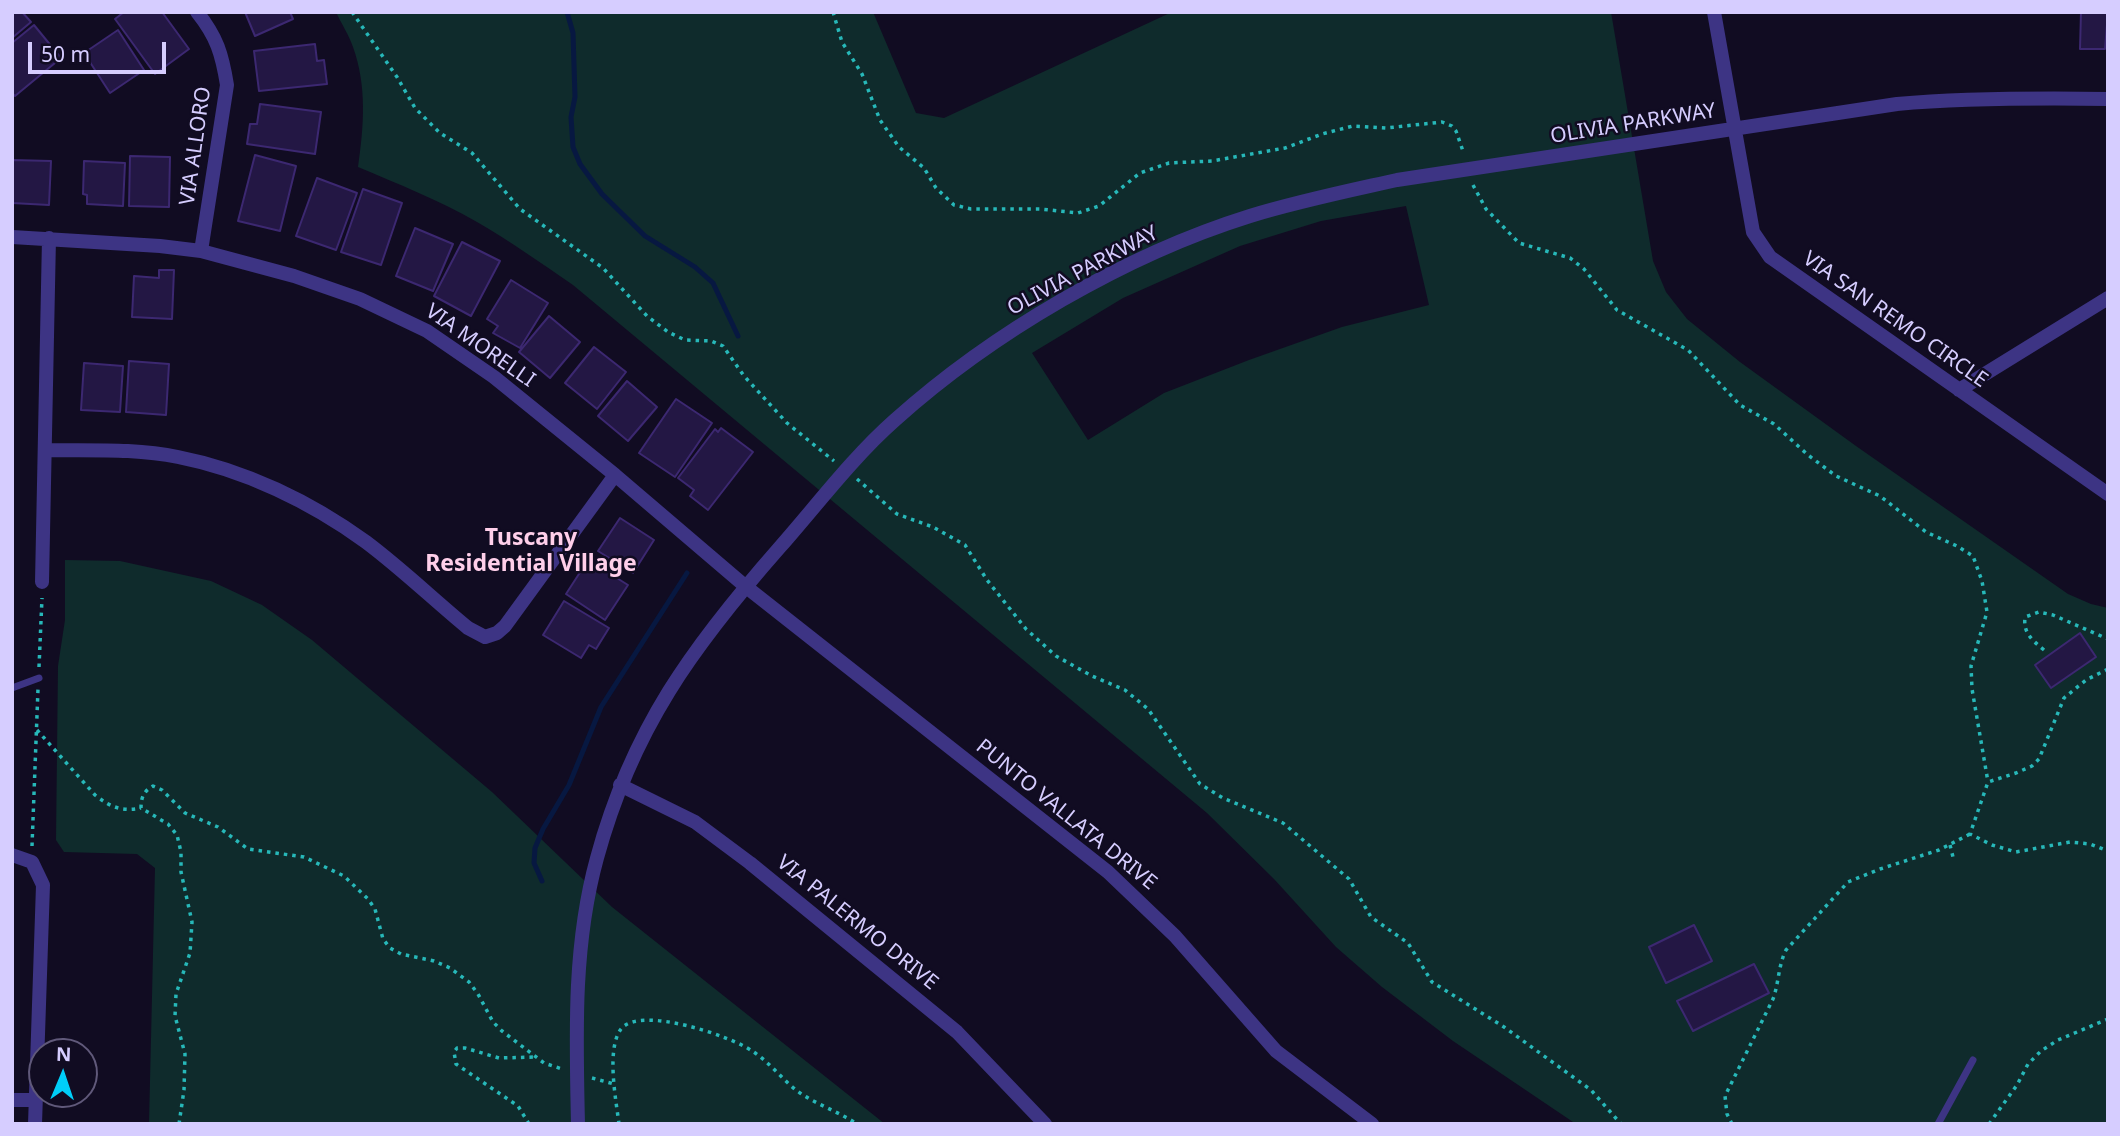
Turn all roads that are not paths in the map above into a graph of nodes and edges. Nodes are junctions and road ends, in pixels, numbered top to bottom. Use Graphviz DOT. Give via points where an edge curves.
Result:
graph roads {
  1 [pos="197,12"];
  2 [pos="1714,12"];
  3 [pos="2108,99"];
  4 [pos="1734,129"];
  5 [pos="12,237"];
  6 [pos="49,238"];
  7 [pos="201,251"];
  8 [pos="2108,298"];
  9 [pos="1959,390"];
  10 [pos="44,450"];
  11 [pos="615,475"];
  12 [pos="2108,494"];
  13 [pos="42,582"];
  14 [pos="745,586"];
  15 [pos="39,678"];
  16 [pos="12,688"];
  17 [pos="620,785"];
  18 [pos="12,855"];
  19 [pos="38,1038"];
  20 [pos="1973,1060"];
  21 [pos="578,1124"];
  22 [pos="1045,1124"];
  23 [pos="1372,1124"];
  24 [pos="1938,1124"];
  1 -- 7 [label="street, VIA ALLORO" via="213,32 227,85"];
  2 -- 4 [label="street, VIA SAN REMO CIRCLE"];
  3 -- 4 [label="street, OLIVIA PARKWAY" via="2026,97 1897,104"];
  4 -- 9 [label="street, VIA SAN REMO CIRCLE" via="1753,232 1770,257"];
  4 -- 14 [label="street, OLIVIA PARKWAY" via="1397,180 1322,196 1185,240 1027,322 931,389 891,422"];
  5 -- 6 [label="street, VIA MORELLI"];
  6 -- 7 [label="street, VIA MORELLI"];
  6 -- 10 [label="street"];
  7 -- 11 [label="street, VIA MORELLI" via="360,299 427,331 494,377"];
  8 -- 9 [label="street"];
  9 -- 12 [label="street, VIA SAN REMO CIRCLE"];
  10 -- 11 [label="street" via="177,456 285,493 367,543 468,628 485,637 505,626"];
  10 -- 13 [label="street"];
  11 -- 14 [label="street, VIA MORELLI"];
  14 -- 17 [label="street, OLIVIA PARKWAY" via="672,682"];
  14 -- 23 [label="street, PUNTO VALLATA DRIVE" via="1108,872 1175,936 1276,1051"];
  15 -- 16 [label="lane"];
  17 -- 21 [label="street, OLIVIA PARKWAY" via="597,856 580,942"];
  17 -- 22 [label="street, VIA PALERMO DRIVE" via="695,822 750,863 957,1032"];
  18 -- 19 [label="street" via="32,862 43,885"];
  20 -- 24 [label="lane"];
}
